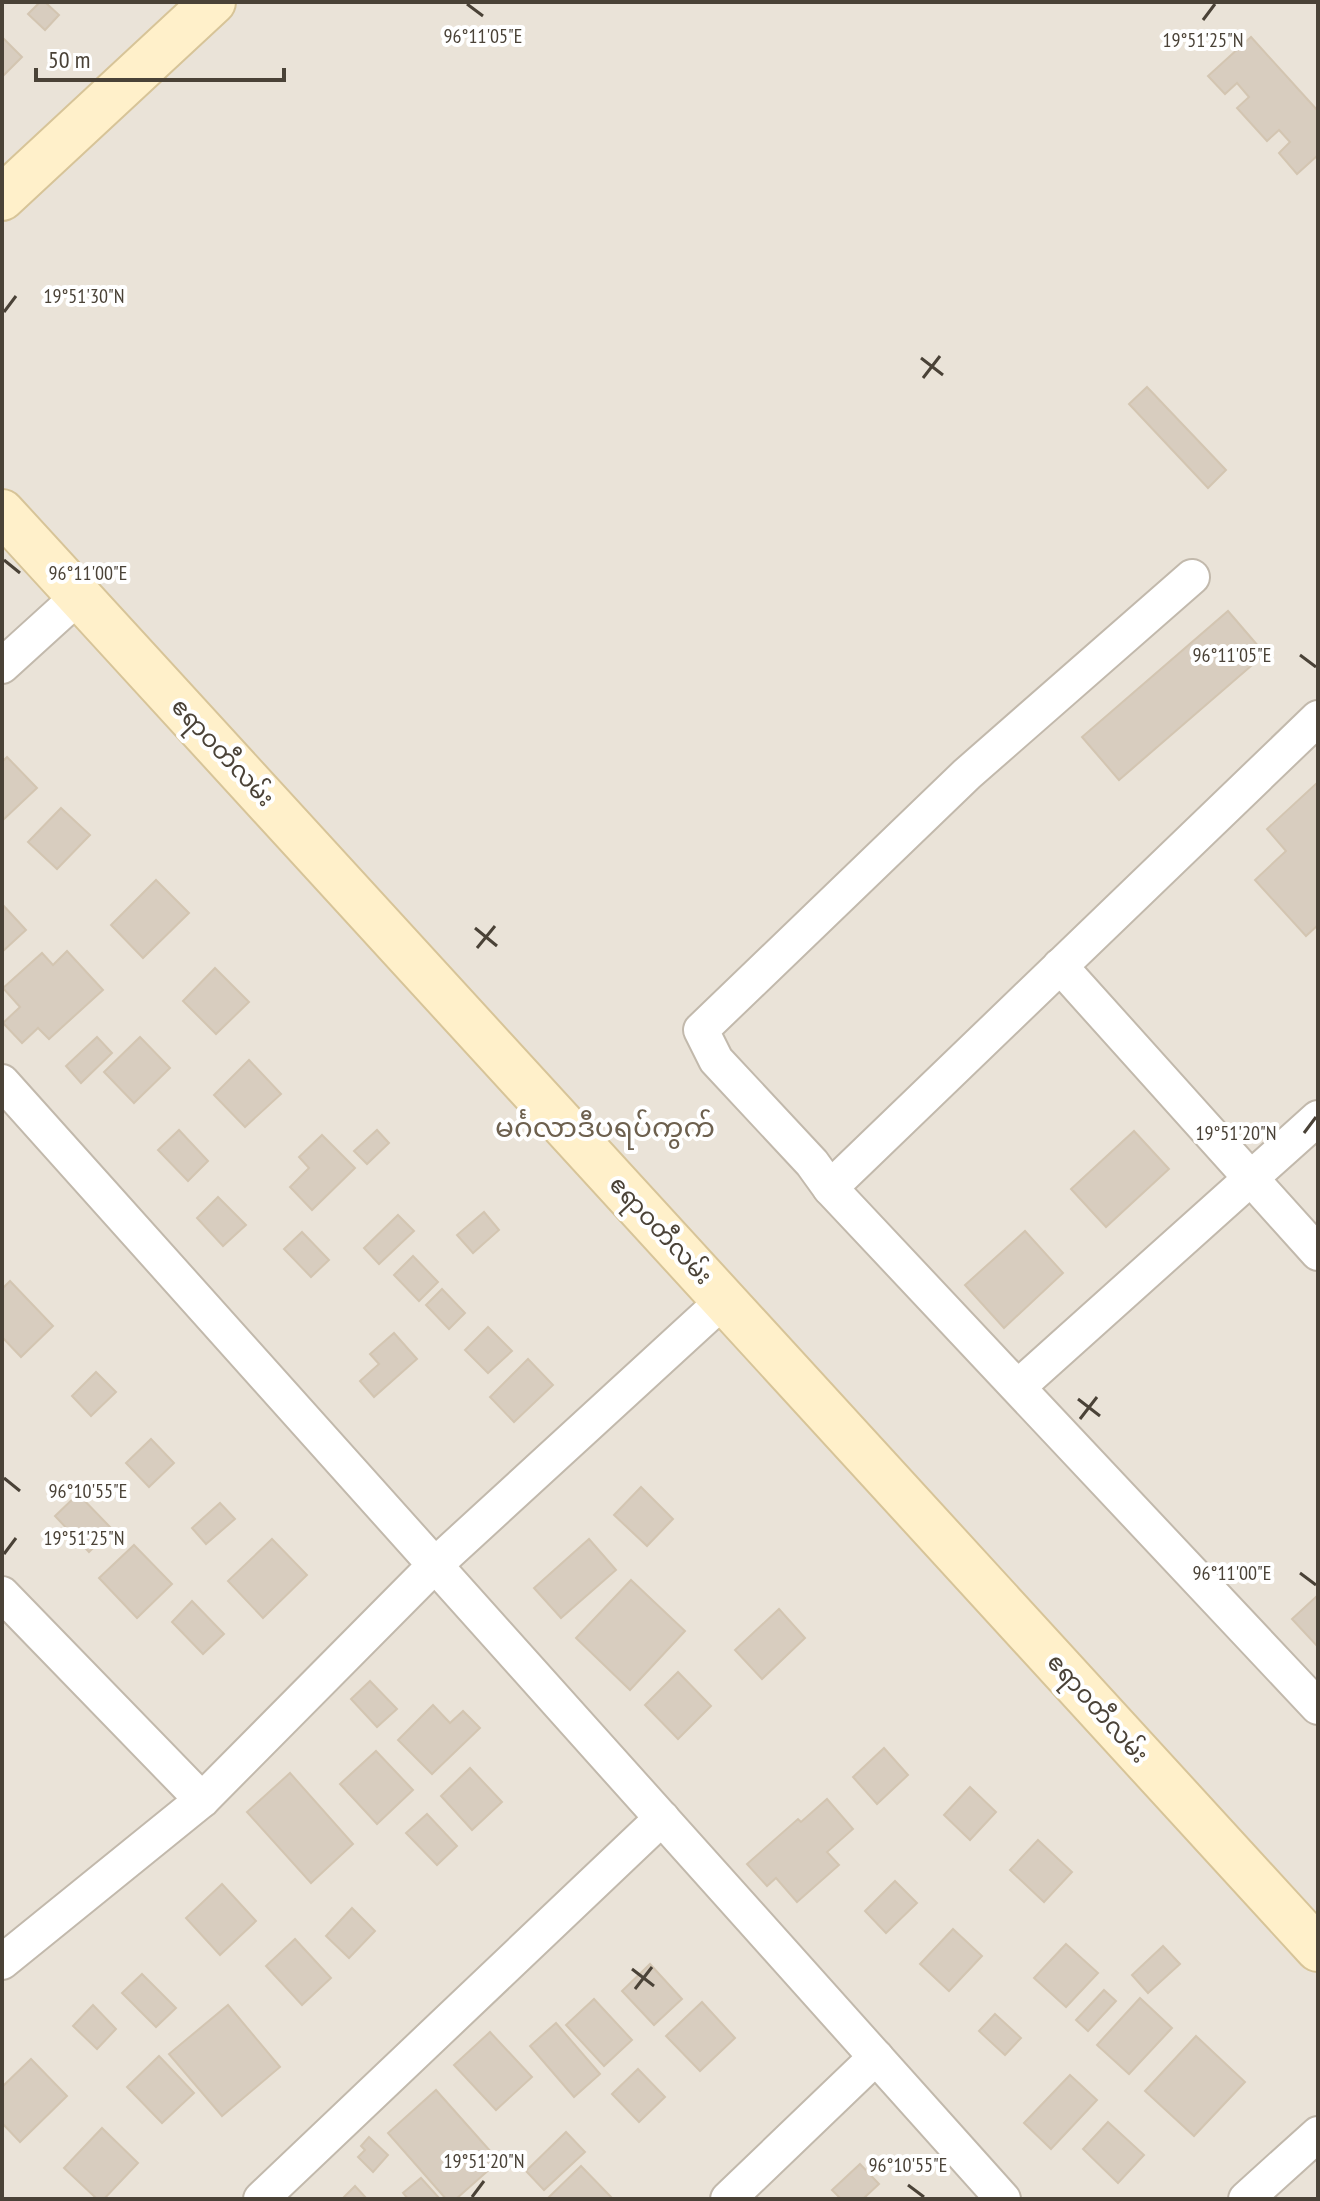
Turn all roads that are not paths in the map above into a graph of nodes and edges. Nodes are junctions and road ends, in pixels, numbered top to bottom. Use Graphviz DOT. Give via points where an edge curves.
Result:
graph roads {
  1 [pos="213,2"];
  2 [pos="2,198"];
  3 [pos="2,512"];
  4 [pos="1192,577"];
  5 [pos="79,596"];
  6 [pos="2,666"];
  7 [pos="1318,718"];
  8 [pos="1060,966"];
  9 [pos="4,1088"];
  10 [pos="1318,1118"];
  11 [pos="1251,1178"];
  12 [pos="830,1188"];
  13 [pos="1318,1253"];
  14 [pos="725,1299"];
  15 [pos="1018,1387"];
  16 [pos="435,1565"];
  17 [pos="2,1594"];
  18 [pos="1318,1707"];
  19 [pos="202,1800"];
  20 [pos="662,1818"];
  21 [pos="1318,1949"];
  22 [pos="2,1962"];
  23 [pos="876,2057"];
  24 [pos="1318,2134"];
  25 [pos="261,2199"];
  26 [pos="728,2199"];
  27 [pos="1003,2199"];
  28 [pos="1246,2199"];
  1 -- 2 [label="street"];
  3 -- 5 [label="street, ဧရာဝတီလမ်း"];
  4 -- 12 [label="street" via="967,774 701,1030 716,1060"];
  5 -- 6 [label="street"];
  5 -- 14 [label="street, ဧရာဝတီလမ်း"];
  7 -- 8 [label="street"];
  8 -- 11 [label="street"];
  8 -- 12 [label="street"];
  9 -- 16 [label="street"];
  10 -- 11 [label="street"];
  11 -- 13 [label="street"];
  11 -- 15 [label="street"];
  12 -- 15 [label="street"];
  14 -- 16 [label="street"];
  14 -- 21 [label="street, ဧရာဝတီလမ်း"];
  15 -- 18 [label="street"];
  16 -- 19 [label="street"];
  16 -- 20 [label="street"];
  17 -- 19 [label="street"];
  19 -- 22 [label="street"];
  20 -- 23 [label="street"];
  20 -- 25 [label="street"];
  23 -- 26 [label="street"];
  23 -- 27 [label="street"];
  24 -- 28 [label="street"];
}
